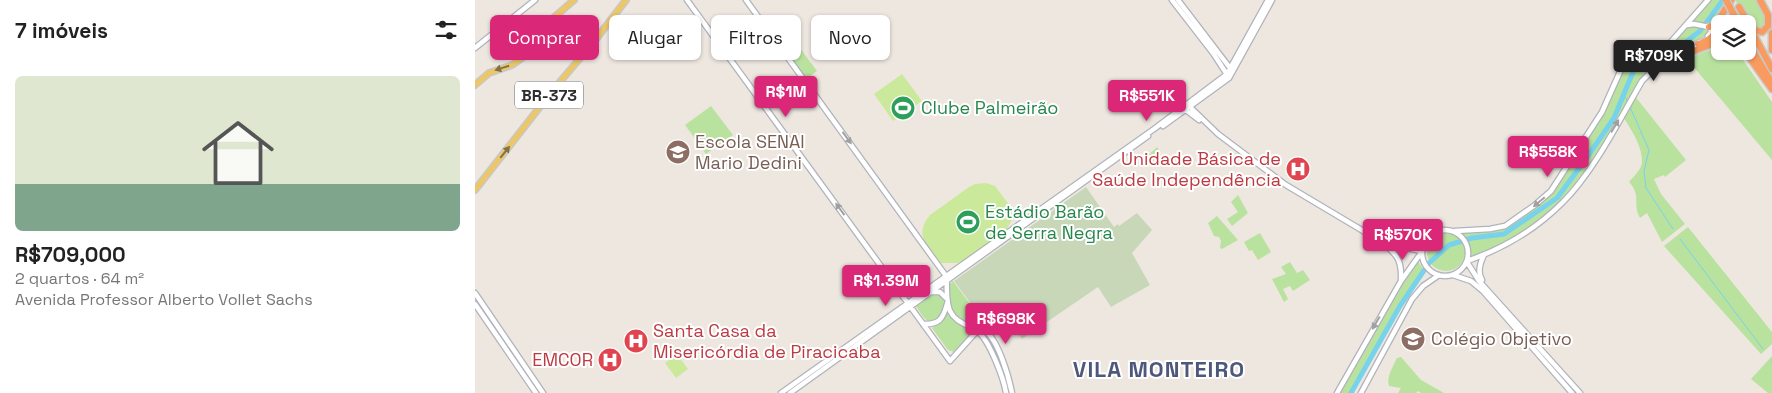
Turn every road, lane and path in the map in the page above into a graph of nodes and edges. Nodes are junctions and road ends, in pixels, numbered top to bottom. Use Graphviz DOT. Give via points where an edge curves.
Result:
graph roads {
  1 [pos="535,0"];
  2 [pos="574,0"];
  3 [pos="626,0"];
  4 [pos="687,0"];
  5 [pos="746,0"];
  6 [pos="1172,0"];
  7 [pos="1178,0"];
  8 [pos="1268,0"];
  9 [pos="1272,0"];
  10 [pos="1708,0"];
  11 [pos="1726,0"];
  12 [pos="1760,0"];
  13 [pos="1765,0"];
  14 [pos="1735,3"];
  15 [pos="1726,15"];
  16 [pos="1734,15"];
  17 [pos="1742,15"];
  18 [pos="1772,16"];
  19 [pos="1253,25"];
  20 [pos="1687,25"];
  21 [pos="1707,27"];
  22 [pos="1772,33"];
  23 [pos="1251,37"];
  24 [pos="1711,37"];
  25 [pos="1756,40"];
  26 [pos="1698,44"];
  27 [pos="1711,44"];
  28 [pos="475,48"];
  29 [pos="1636,50"];
  30 [pos="1772,50"];
  31 [pos="1624,52"];
  32 [pos="1756,56"];
  33 [pos="1673,60"];
  34 [pos="1751,60"];
  35 [pos="1772,69"];
  36 [pos="1232,70"];
  37 [pos="1228,76"];
  38 [pos="1772,83"];
  39 [pos="475,85"];
  40 [pos="1772,89"];
  41 [pos="1188,107"];
  42 [pos="475,190"];
  43 [pos="1054,199"];
  44 [pos="1019,229"];
  45 [pos="1455,231"];
  46 [pos="1433,232"];
  47 [pos="1381,242"];
  48 [pos="1421,252"];
  49 [pos="1484,255"];
  50 [pos="1467,261"];
  51 [pos="1439,275"];
  52 [pos="1453,275"];
  53 [pos="947,278"];
  54 [pos="1401,281"];
  55 [pos="1485,286"];
  56 [pos="930,292"];
  57 [pos="475,293"];
  58 [pos="947,299"];
  59 [pos="475,304"];
  60 [pos="909,305"];
  61 [pos="923,324"];
  62 [pos="977,330"];
  63 [pos="992,355"];
  64 [pos="1005,370"];
  65 [pos="1003,376"];
  66 [pos="1009,379"];
  67 [pos="536,393"];
  68 [pos="543,393"];
  69 [pos="781,393"];
  70 [pos="790,393"];
  71 [pos="1006,393"];
  72 [pos="1012,393"];
  73 [pos="1337,393"];
  74 [pos="1361,393"];
  75 [pos="1572,393"];
  76 [pos="1580,393"];
  1 -- 28 [label="main road"];
  2 -- 39 [label="main road, BR-373, one-way" via="543,27 525,56 489,73"];
  42 -- 3 [label="main road, BR-373, one-way"];
  60 -- 4 [label="main road, one-way"];
  5 -- 53 [label="main road, one-way"];
  6 -- 37 [label="main road"];
  7 -- 36 [label="main road"];
  8 -- 19 [label="main road"];
  9 -- 23 [label="main road"];
  10 -- 20 [label="main road"];
  11 -- 16 [label="highway, bridge"];
  12 -- 14 [label="highway" via="1769,18 1768,26 1762,32 1752,29"];
  13 -- 18 [label="highway"];
  14 -- 15 [label="highway"];
  14 -- 17 [label="highway"];
  14 -- 21 [label="highway" via="1714,25"];
  19 -- 23 [label="main road"];
  19 -- 36 [label="main road"];
  20 -- 21 [label="main road"];
  20 -- 29 [label="main road" via="1664,47"];
  21 -- 26 [label="main road" via="1711,34"];
  22 -- 30 [label="highway"];
  23 -- 36 [label="main road"];
  24 -- 26 [label="highway"];
  25 -- 35 [label="highway"];
  26 -- 33 [label="main road"];
  27 -- 33 [label="highway"];
  29 -- 31 [label="main road" via="1630,45"];
  29 -- 31 [label="main road" via="1631,57"];
  31 -- 45 [label="main road, one-way" via="1623,65 1602,112 1551,191 1505,226"];
  32 -- 38 [label="highway"];
  49 -- 33 [label="main road, one-way" via="1527,232 1563,203 1591,168 1642,81 1649,73"];
  34 -- 40 [label="highway"];
  36 -- 37 [label="main road"];
  37 -- 41 [label="main road"];
  41 -- 43 [label="main road"];
  41 -- 44 [label="main road"];
  41 -- 46 [label="main road" via="1286,185 1370,235 1391,242"];
  41 -- 47 [label="main road" via="1217,136 1285,188"];
  43 -- 44 [label="main road"];
  43 -- 53 [label="main road"];
  44 -- 53 [label="main road"];
  45 -- 46 [label="main road" via="1440,229"];
  45 -- 50 [label="main road" via="1465,240"];
  46 -- 48 [label="main road" via="1427,237"];
  47 -- 48 [label="main road"];
  47 -- 54 [label="main road" via="1399,261"];
  48 -- 51 [label="main road" via="1426,267"];
  48 -- 54 [label="main road"];
  49 -- 50 [label="main road"];
  49 -- 55 [label="main road" via="1479,266"];
  50 -- 52 [label="main road"];
  50 -- 55 [label="main road"];
  51 -- 52 [label="main road"];
  51 -- 74 [label="main road" via="1412,299"];
  52 -- 75 [label="main road" via="1471,281 1483,291"];
  53 -- 56 [label="main road"];
  53 -- 58 [label="main road"];
  53 -- 60 [label="main road"];
  54 -- 73 [label="main road, one-way"];
  55 -- 76 [label="main road"];
  56 -- 58 [label="main road" via="940,292"];
  56 -- 60 [label="main road"];
  57 -- 68 [label="main road"];
  58 -- 61 [label="main road" via="946,309 938,322"];
  58 -- 62 [label="main road" via="958,321"];
  59 -- 67 [label="main road"];
  60 -- 61 [label="main road"];
  60 -- 69 [label="main road"];
  60 -- 70 [label="main road"];
  61 -- 62 [label="main road" via="950,361"];
  62 -- 63 [label="main road" via="985,338"];
  62 -- 64 [label="main road" via="989,333"];
  63 -- 64 [label="main road"];
  63 -- 65 [label="main road"];
  64 -- 66 [label="main road"];
  65 -- 66 [label="main road"];
  65 -- 71 [label="main road"];
  66 -- 72 [label="main road"];
}
